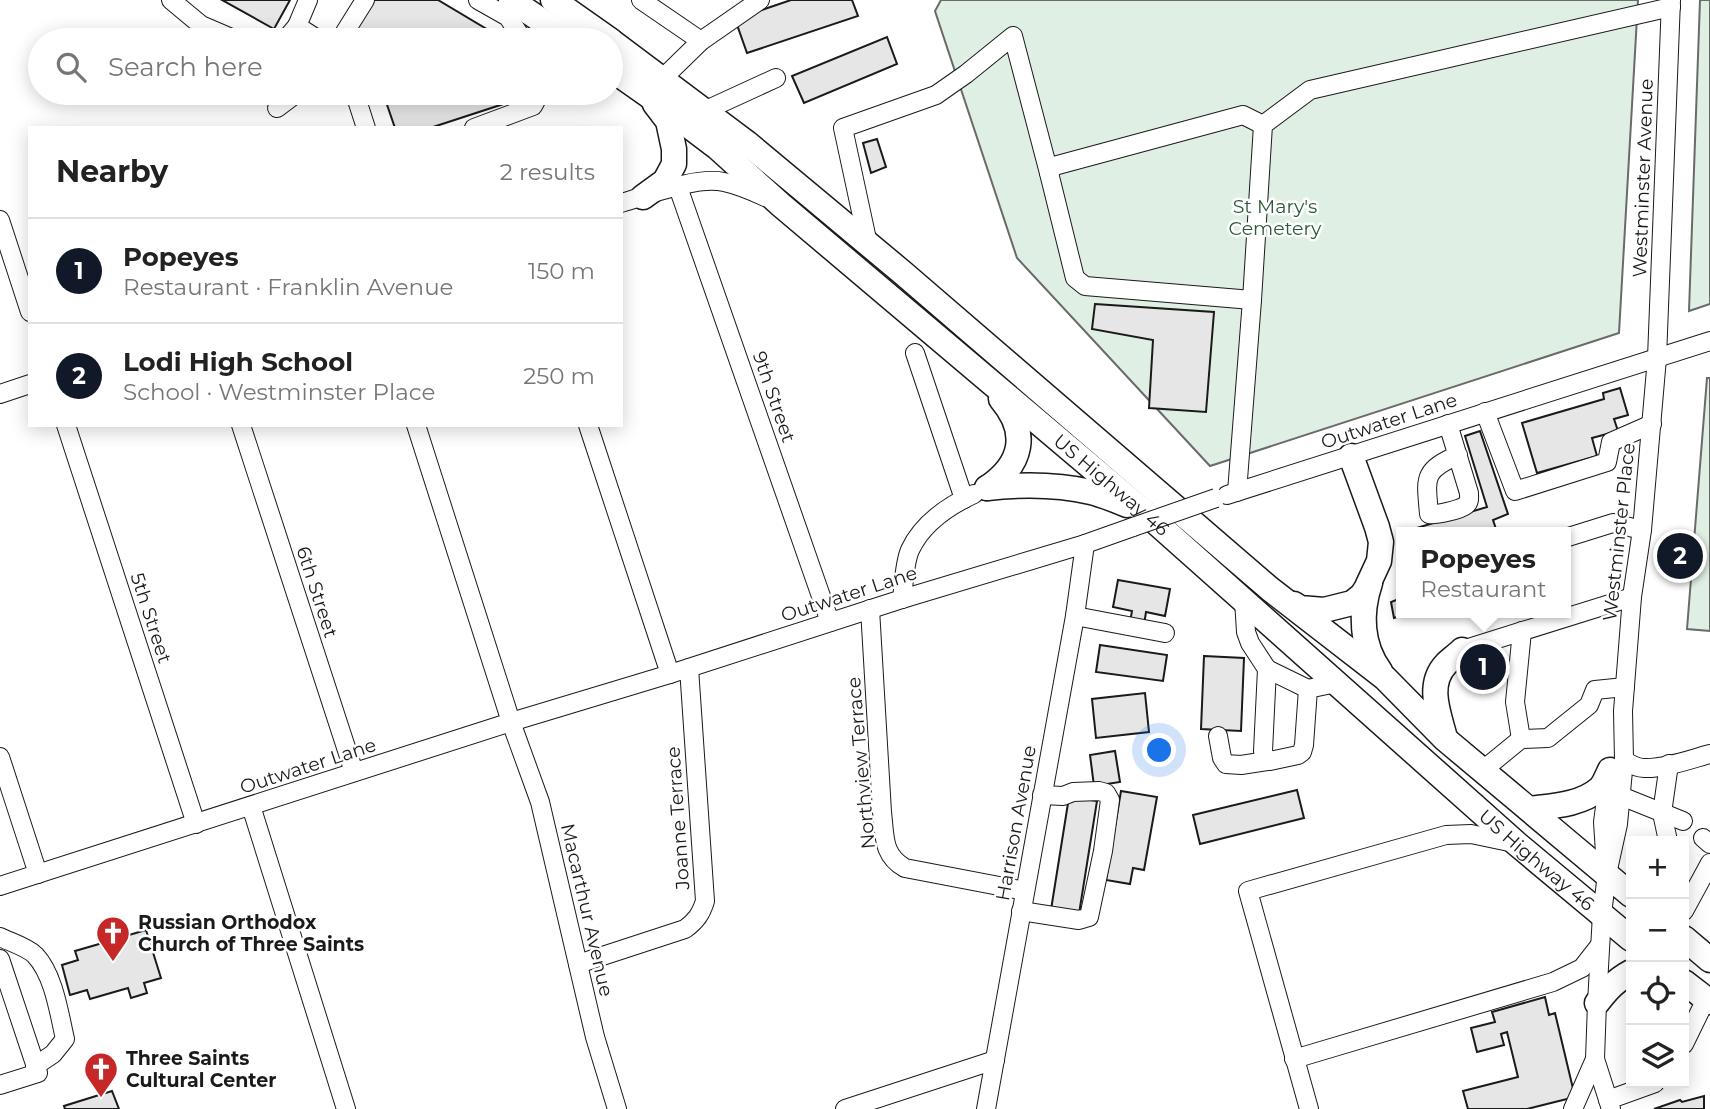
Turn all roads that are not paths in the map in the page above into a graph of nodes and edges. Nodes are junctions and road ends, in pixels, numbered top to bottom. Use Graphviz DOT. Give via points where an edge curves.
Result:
graph roads {
  1 [pos="171,0"];
  2 [pos="309,0"];
  3 [pos="365,0"];
  4 [pos="478,0"];
  5 [pos="511,0"];
  6 [pos="553,0"];
  7 [pos="640,0"];
  8 [pos="760,0"];
  9 [pos="1671,3"];
  10 [pos="210,28"];
  11 [pos="294,28"];
  12 [pos="348,28"];
  13 [pos="515,28"];
  14 [pos="552,28"];
  15 [pos="593,28"];
  16 [pos="701,41"];
  17 [pos="623,54"];
  18 [pos="623,74"];
  19 [pos="776,78"];
  20 [pos="655,87"];
  21 [pos="281,105"];
  22 [pos="359,105"];
  23 [pos="534,105"];
  24 [pos="277,108"];
  25 [pos="704,111"];
  26 [pos="1263,125"];
  27 [pos="365,126"];
  28 [pos="479,126"];
  29 [pos="1049,173"];
  30 [pos="678,187"];
  31 [pos="632,200"];
  32 [pos="781,205"];
  33 [pos="0,220"];
  34 [pos="868,244"];
  35 [pos="1252,300"];
  36 [pos="28,307"];
  37 [pos="1710,341"];
  38 [pos="915,353"];
  39 [pos="1657,358"];
  40 [pos="980,374"];
  41 [pos="28,385"];
  42 [pos="0,394"];
  43 [pos="1485,412"];
  44 [pos="1448,424"];
  45 [pos="1652,424"];
  46 [pos="67,427"];
  47 [pos="242,427"];
  48 [pos="417,427"];
  49 [pos="588,427"];
  50 [pos="1458,455"];
  51 [pos="1351,456"];
  52 [pos="988,488"];
  53 [pos="1237,492"];
  54 [pos="964,499"];
  55 [pos="1138,518"];
  56 [pos="1642,530"];
  57 [pos="1571,536"];
  58 [pos="1085,544"];
  59 [pos="1371,579"];
  60 [pos="1270,589"];
  61 [pos="1632,597"];
  62 [pos="902,599"];
  63 [pos="1244,600"];
  64 [pos="870,609"];
  65 [pos="1571,612"];
  66 [pos="1074,616"];
  67 [pos="1544,618"];
  68 [pos="830,622"];
  69 [pos="1522,631"];
  70 [pos="1165,633"];
  71 [pos="1462,650"];
  72 [pos="689,668"];
  73 [pos="1267,669"];
  74 [pos="670,674"];
  75 [pos="1385,678"];
  76 [pos="1336,683"];
  77 [pos="1625,687"];
  78 [pos="1308,689"];
  79 [pos="512,722"];
  80 [pos="1218,736"];
  81 [pos="1445,738"];
  82 [pos="1521,739"];
  83 [pos="1710,754"];
  84 [pos="0,757"];
  85 [pos="1267,761"];
  86 [pos="1668,764"];
  87 [pos="1617,765"];
  88 [pos="1483,770"];
  89 [pos="354,772"];
  90 [pos="1042,795"];
  91 [pos="1620,796"];
  92 [pos="251,806"];
  93 [pos="1529,809"];
  94 [pos="1662,813"];
  95 [pos="1683,821"];
  96 [pos="196,824"];
  97 [pos="1667,836"];
  98 [pos="1517,844"];
  99 [pos="1710,863"];
  100 [pos="38,874"];
  101 [pos="1607,874"];
  102 [pos="0,886"];
  103 [pos="1626,890"];
  104 [pos="1025,891"];
  105 [pos="1689,902"];
  106 [pos="1021,911"];
  107 [pos="1602,914"];
  108 [pos="1626,935"];
  109 [pos="0,937"];
  110 [pos="1689,942"];
  111 [pos="1600,945"];
  112 [pos="0,960"];
  113 [pos="1710,960"];
  114 [pos="578,964"];
  115 [pos="1626,974"];
  116 [pos="1689,986"];
  117 [pos="1708,1001"];
  118 [pos="1597,1003"];
  119 [pos="1689,1035"];
  120 [pos="1294,1059"];
  121 [pos="1595,1059"];
  122 [pos="995,1060"];
  123 [pos="35,1066"];
  124 [pos="0,1085"];
  125 [pos="1645,1088"];
  126 [pos="1610,1105"];
  127 [pos="346,1109"];
  128 [pos="617,1109"];
  129 [pos="845,1109"];
  130 [pos="986,1109"];
  131 [pos="1309,1109"];
  132 [pos="1573,1109"];
  1 -- 10 [label="street"];
  2 -- 11 [label="street"];
  3 -- 12 [label="street"];
  4 -- 13 [label="street" via="508,17"];
  5 -- 14 [label="highway"];
  6 -- 15 [label="highway, US Highway 46"];
  7 -- 16 [label="street"];
  8 -- 16 [label="street"];
  9 -- 26 [label="street" via="1310,90"];
  9 -- 39 [label="street, Westminster Avenue"];
  16 -- 20 [label="street"];
  17 -- 20 [label="highway, US Highway 46"];
  18 -- 20 [label="highway, US Highway 46"];
  19 -- 25 [label="street"];
  20 -- 25 [label="highway, US Highway 46"];
  20 -- 31 [label="highway" via="668,121 674,164 665,181"];
  20 -- 32 [label="highway, US Highway 46"];
  21 -- 24 [label="street"];
  22 -- 27 [label="street"];
  23 -- 28 [label="street"];
  25 -- 34 [label="highway, US Highway 46"];
  26 -- 29 [label="street" via="1243,115 1054,166"];
  26 -- 35 [label="street"];
  29 -- 34 [label="street" via="1013,36 936,96 843,128"];
  29 -- 35 [label="street" via="1074,278 1085,286"];
  30 -- 31 [label="street"];
  30 -- 32 [label="street" via="722,181"];
  30 -- 68 [label="street, 9th Street"];
  32 -- 40 [label="highway, US Highway 46"];
  33 -- 36 [label="street"];
  34 -- 60 [label="highway, US Highway 46"];
  35 -- 53 [label="street"];
  37 -- 39 [label="street, Outwater Lane"];
  38 -- 54 [label="street"];
  39 -- 43 [label="street, Outwater Lane"];
  39 -- 45 [label="street, Westminster Place"];
  40 -- 52 [label="highway" via="1011,411 1019,440 1011,467"];
  40 -- 55 [label="highway, US Highway 46"];
  41 -- 42 [label="street"];
  43 -- 44 [label="street, Outwater Lane"];
  43 -- 45 [label="street" via="1515,491 1607,462 1611,442"];
  44 -- 50 [label="street"];
  44 -- 51 [label="street, Outwater Lane"];
  45 -- 56 [label="street, Westminster Place"];
  46 -- 96 [label="street, 5th Street"];
  47 -- 89 [label="street, 6th Street"];
  48 -- 79 [label="street, Macarthur Avenue"];
  49 -- 74 [label="street"];
  51 -- 53 [label="street, Outwater Lane"];
  51 -- 59 [label="highway" via="1381,542"];
  52 -- 54 [label="street"];
  52 -- 55 [label="highway" via="1022,484 1093,492"];
  53 -- 55 [label="street, Outwater Lane, bridge"];
  54 -- 62 [label="street" via="925,525 909,552"];
  55 -- 58 [label="street, Outwater Lane"];
  55 -- 63 [label="highway, US Highway 46"];
  56 -- 57 [label="street" via="1613,523"];
  56 -- 61 [label="street, Westminster Place"];
  58 -- 62 [label="street, Outwater Lane"];
  58 -- 66 [label="street, Harrison Avenue"];
  59 -- 60 [label="highway" via="1352,603 1324,610 1300,608"];
  59 -- 75 [label="highway" via="1363,626 1370,654"];
  60 -- 75 [label="highway, US Highway 46"];
  61 -- 65 [label="street"];
  61 -- 77 [label="street, Westminster Place"];
  62 -- 64 [label="street, Outwater Lane"];
  63 -- 73 [label="street" via="1246,632"];
  63 -- 76 [label="highway, US Highway 46"];
  64 -- 68 [label="street, Outwater Lane"];
  64 -- 104 [label="street, Northview Terrace" via="889,855 905,868"];
  66 -- 70 [label="street"];
  66 -- 90 [label="street, Harrison Avenue"];
  67 -- 69 [label="street"];
  68 -- 72 [label="street, Outwater Lane"];
  69 -- 71 [label="street"];
  69 -- 82 [label="street" via="1515,702"];
  71 -- 81 [label="highway" via="1436,680 1436,703"];
  72 -- 74 [label="street, Outwater Lane"];
  72 -- 114 [label="street, Joanne Terrace" via="705,901 701,912 685,929"];
  73 -- 78 [label="street"];
  73 -- 85 [label="street" via="1263,751"];
  74 -- 79 [label="street, Outwater Lane"];
  75 -- 81 [label="highway, US Highway 46"];
  76 -- 78 [label="street"];
  76 -- 98 [label="highway, US Highway 46"];
  77 -- 82 [label="street" via="1595,690 1589,705 1548,738"];
  77 -- 87 [label="street, Westminster Place"];
  78 -- 85 [label="street" via="1302,752"];
  79 -- 89 [label="street, Outwater Lane"];
  79 -- 114 [label="street, Macarthur Avenue" via="550,837"];
  80 -- 85 [label="street" via="1226,764"];
  81 -- 88 [label="highway, US Highway 46"];
  82 -- 88 [label="street"];
  83 -- 86 [label="street"];
  84 -- 100 [label="street"];
  86 -- 87 [label="street" via="1646,768"];
  86 -- 94 [label="street"];
  87 -- 91 [label="street, Westminster Place"];
  87 -- 93 [label="highway" via="1601,788 1584,798"];
  87 -- 101 [label="street, Westminster Place" via="1603,822"];
  88 -- 93 [label="highway, US Highway 46"];
  89 -- 92 [label="street, Outwater Lane"];
  90 -- 104 [label="street, Harrison Avenue"];
  90 -- 106 [label="street" via="1106,793 1110,800 1103,851 1089,917 1079,920"];
  91 -- 94 [label="street"];
  91 -- 101 [label="street, Westminster Place"];
  92 -- 96 [label="street, Outwater Lane"];
  92 -- 127 [label="street"];
  93 -- 101 [label="highway, US Highway 46"];
  94 -- 95 [label="street"];
  94 -- 97 [label="street"];
  96 -- 100 [label="street, Outwater Lane"];
  98 -- 107 [label="highway, US Highway 46"];
  98 -- 120 [label="street" via="1471,834 1446,835 1248,891"];
  99 -- 105 [label="street"];
  100 -- 102 [label="street, Outwater Lane"];
  101 -- 103 [label="highway, US Highway 46"];
  101 -- 107 [label="street, Westminster Place"];
  104 -- 106 [label="street, Harrison Avenue"];
  106 -- 122 [label="street, Harrison Avenue"];
  107 -- 108 [label="highway, US Highway 46"];
  107 -- 111 [label="street, Westminster Place"];
  109 -- 123 [label="street" via="34,954 48,974 59,1010 65,1039"];
  110 -- 113 [label="highway"];
  111 -- 118 [label="street, Westminster Place"];
  111 -- 120 [label="street" via="1582,968 1553,982"];
  112 -- 123 [label="street"];
  114 -- 128 [label="street, Macarthur Avenue"];
  115 -- 118 [label="highway"];
  116 -- 117 [label="highway"];
  117 -- 119 [label="street"];
  118 -- 121 [label="street, Westminster Place"];
  120 -- 131 [label="street"];
  121 -- 126 [label="street"];
  121 -- 132 [label="street, Westminster Place"];
  122 -- 129 [label="street"];
  122 -- 130 [label="street, Harrison Avenue"];
  123 -- 124 [label="street" via="38,1073"];
  125 -- 126 [label="street"];
}
